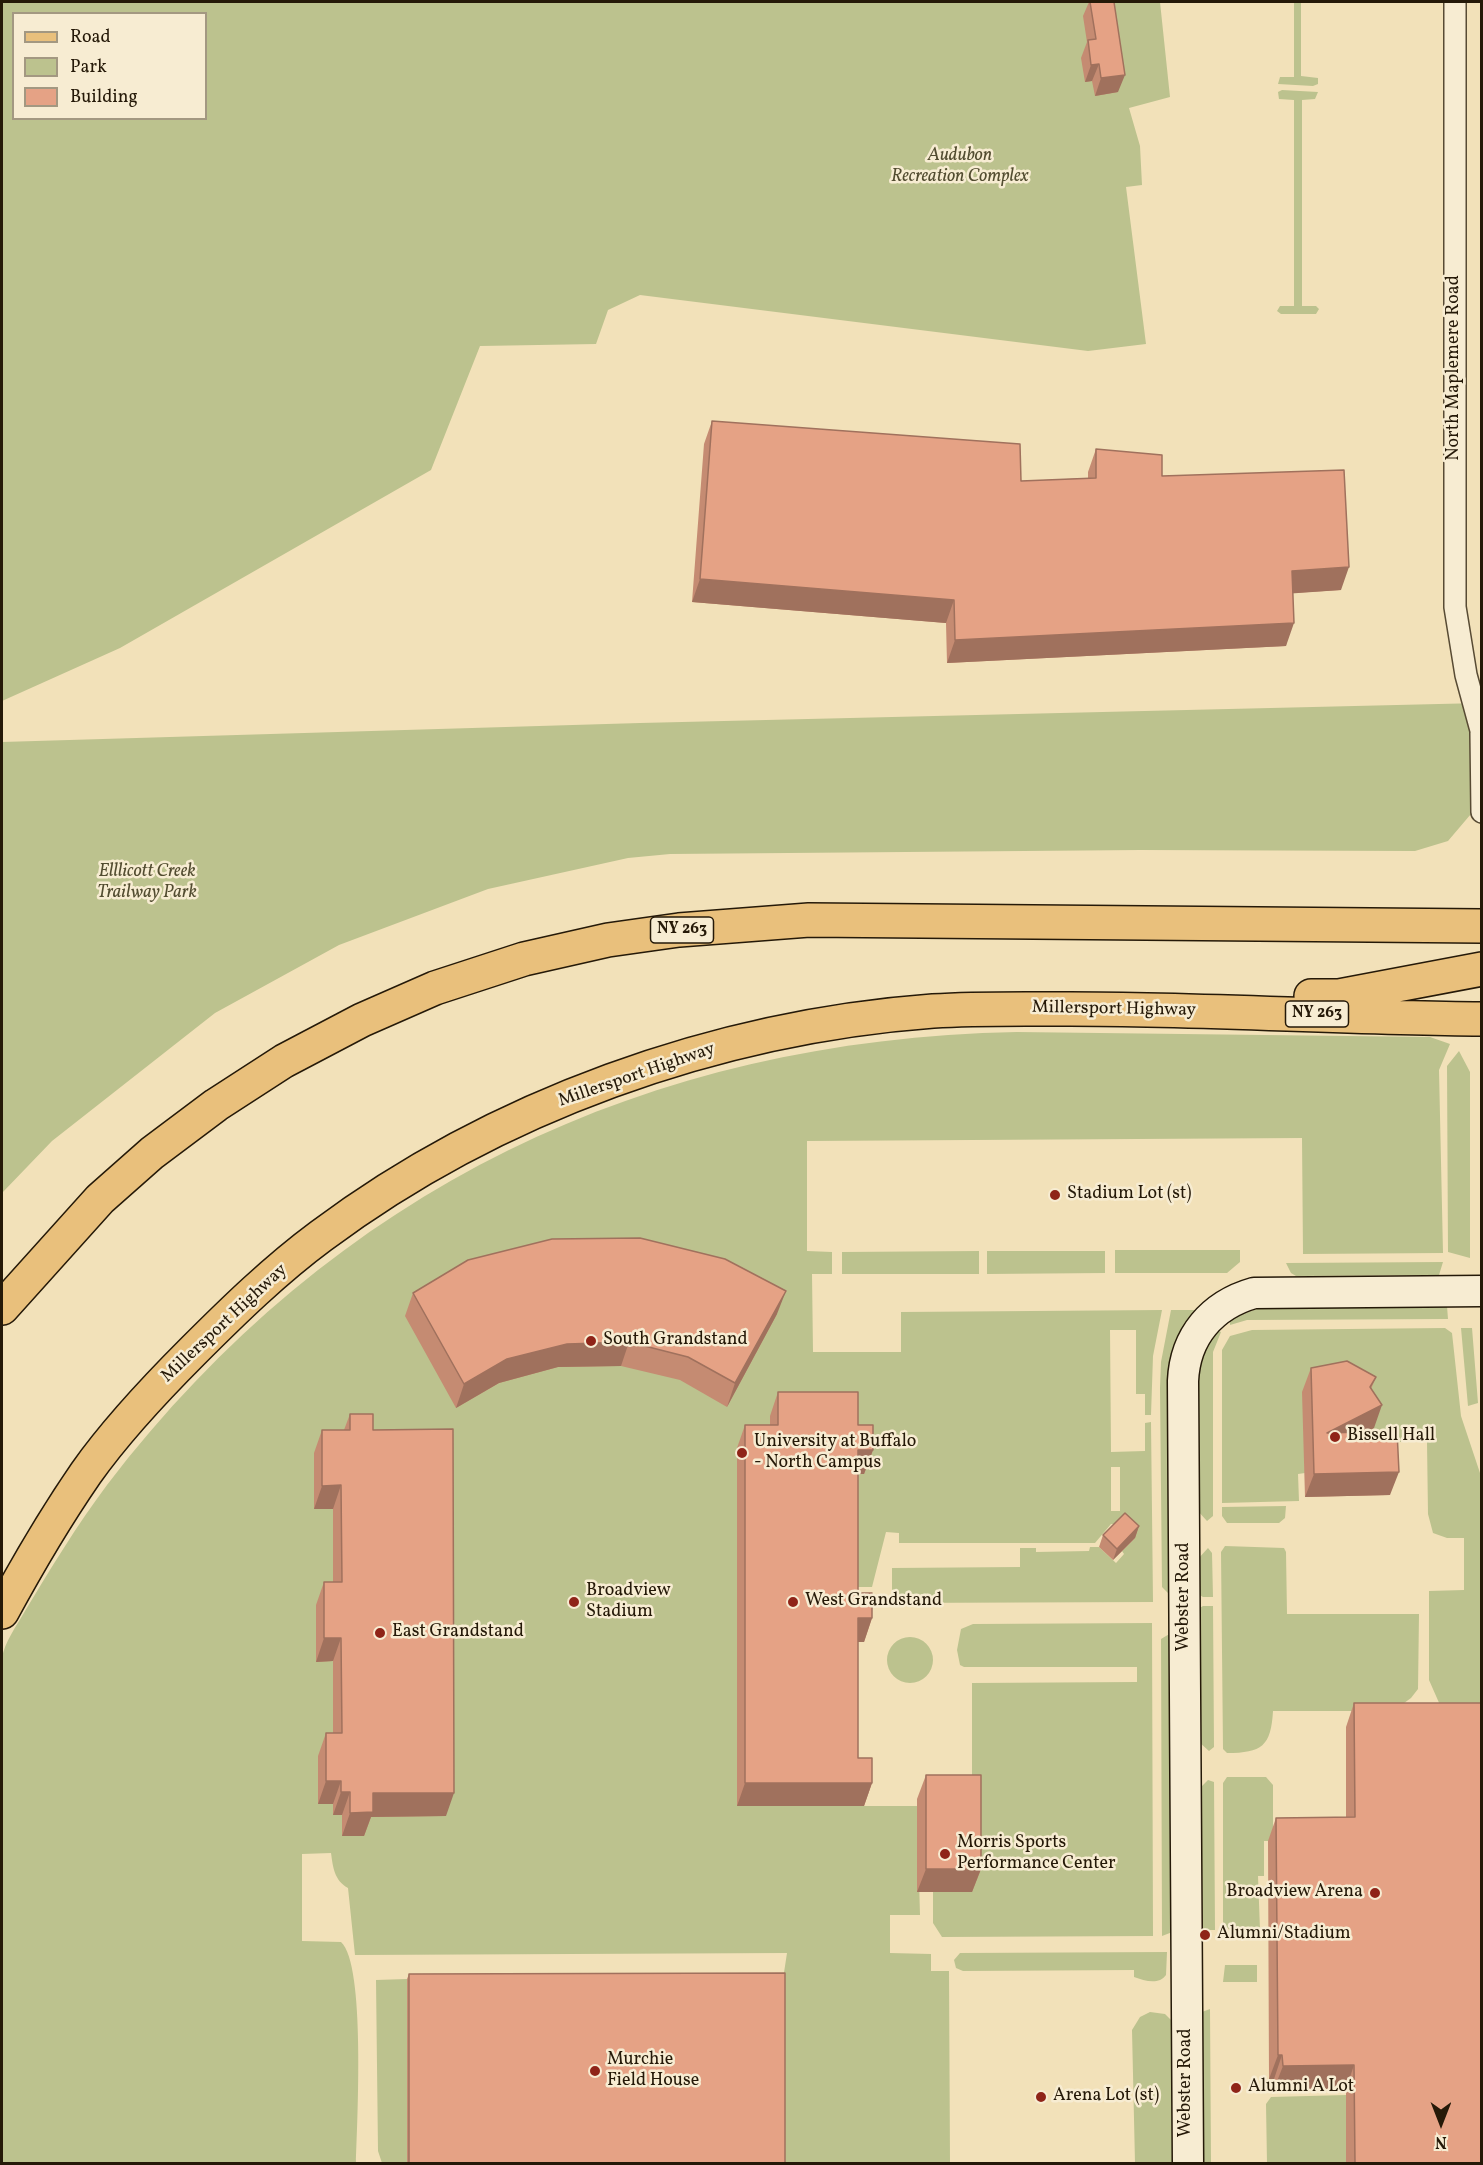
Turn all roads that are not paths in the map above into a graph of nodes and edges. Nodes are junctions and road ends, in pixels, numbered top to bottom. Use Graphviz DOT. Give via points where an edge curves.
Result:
graph roads {
  1 [pos="1455,2"];
  2 [pos="1481,733"];
  3 [pos="1482,812"];
  4 [pos="1482,926"];
  5 [pos="1482,969"];
  6 [pos="1152,1009"];
  7 [pos="1482,1019"];
  8 [pos="1482,1291"];
  9 [pos="2,1308"];
  10 [pos="2,1612"];
  11 [pos="1188,2163"];
  1 -- 2 [label="street, North Maplemere Road" via="1455,607"];
  2 -- 3 [label="street, North Maplemere Road"];
  4 -- 9 [label="main road, NY 263" via="809,920 679,930 608,940 524,959 435,988 362,1020 284,1061 216,1105 99,1198"];
  5 -- 6 [label="main road" via="1340,996 1243,995"];
  6 -- 7 [label="main road, Millersport Highway / NY 263"];
  6 -- 10 [label="main road, Millersport Highway / NY 263" via="933,1011 755,1038 650,1068 554,1104 470,1143 319,1237 230,1314 156,1388 89,1470 36,1550"];
  8 -- 11 [label="street, Webster Road" via="1254,1293 1214,1313 1189,1347 1184,1381"];
}
